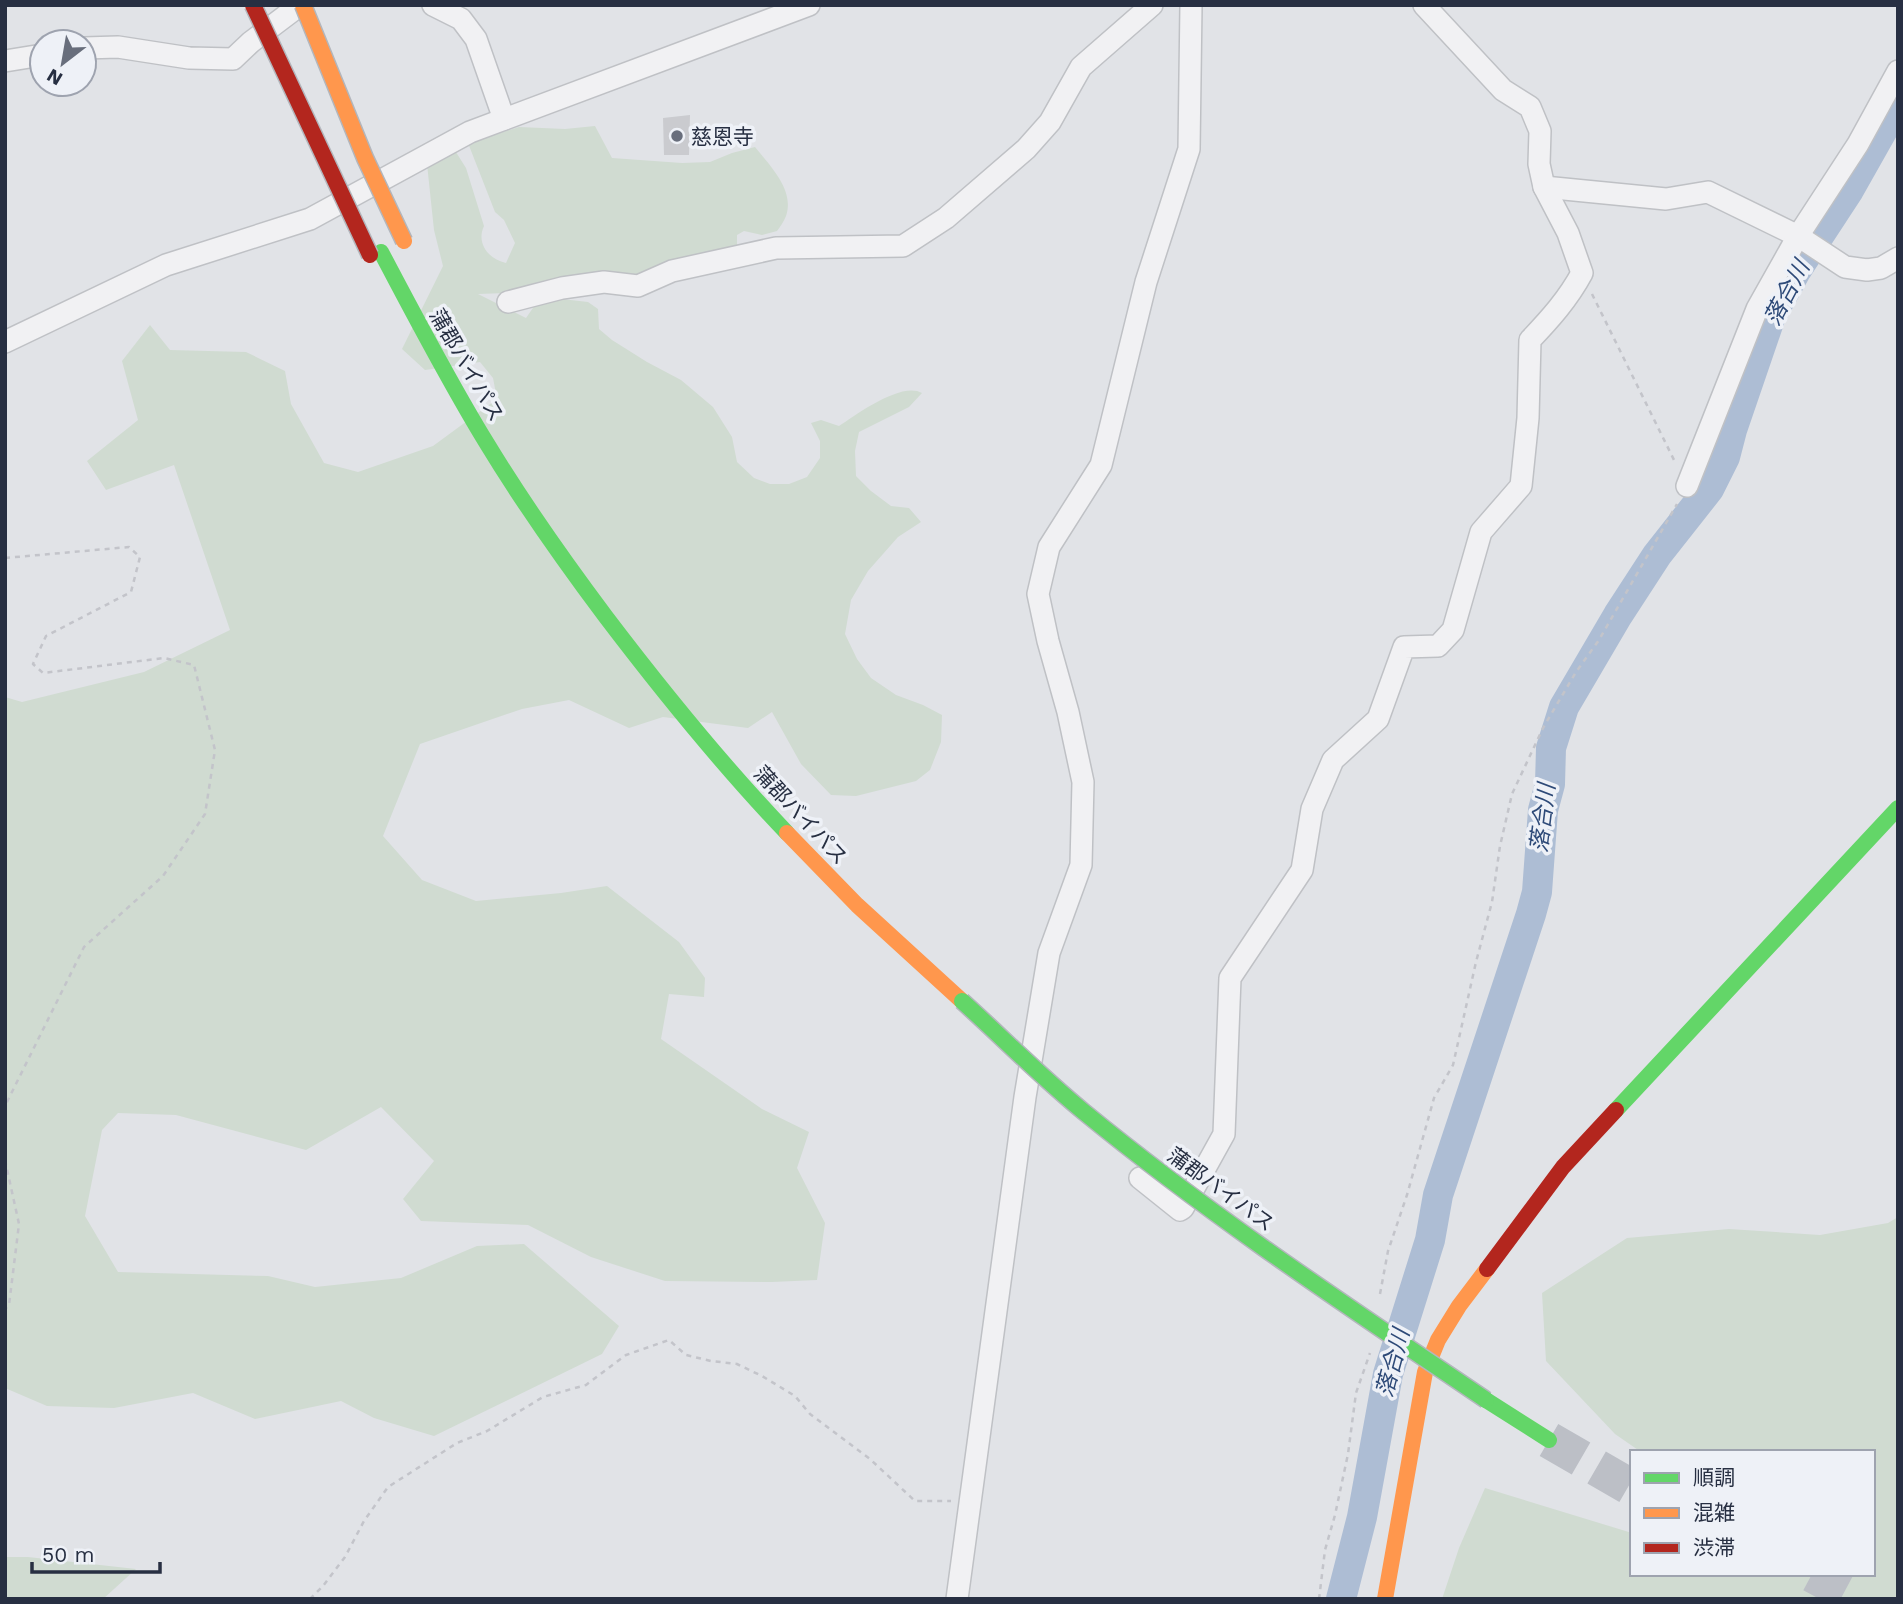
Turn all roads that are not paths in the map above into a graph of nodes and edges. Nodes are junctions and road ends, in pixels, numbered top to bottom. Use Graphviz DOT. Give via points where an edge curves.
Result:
graph roads {
  1 [pos="234,5"];
  2 [pos="253,5"];
  3 [pos="264,5"];
  4 [pos="277,5"];
  5 [pos="302,5"];
  6 [pos="320,5"];
  7 [pos="433,5"];
  8 [pos="809,5"];
  9 [pos="1152,5"];
  10 [pos="1191,5"];
  11 [pos="1424,5"];
  12 [pos="289,34"];
  13 [pos="251,42"];
  14 [pos="98,48"];
  15 [pos="28,57"];
  16 [pos="5,61"];
  17 [pos="1898,71"];
  18 [pos="505,119"];
  19 [pos="354,177"];
  20 [pos="1544,187"];
  21 [pos="366,202"];
  22 [pos="1800,237"];
  23 [pos="389,248"];
  24 [pos="1898,258"];
  25 [pos="413,276"];
  26 [pos="419,300"];
  27 [pos="508,302"];
  28 [pos="5,342"];
  29 [pos="482,405"];
  30 [pos="517,463"];
  31 [pos="1687,486"];
  32 [pos="1898,808"];
  33 [pos="965,997"];
  34 [pos="1027,1086"];
  35 [pos="1553,1434"];
  36 [pos="957,1599"];
  37 [pos="1385,1599"];
  1 -- 13 [label="street"];
  2 -- 23 [label="main road, bridge"];
  3 -- 23 [label="main road, 蒲郡バイパス"];
  4 -- 12 [label="main road"];
  5 -- 13 [label="street"];
  5 -- 23 [label="main road, bridge" via="365,158"];
  6 -- 13 [label="street" via="358,94 294,127"];
  7 -- 18 [label="street" via="461,19 476,39"];
  8 -- 18 [label="street"];
  9 -- 27 [label="street" via="1081,67 1049,122 1026,149 946,218 903,246 776,248 672,271 638,286 604,282"];
  10 -- 34 [label="street" via="1189,149 1146,282 1101,465 1049,547 1038,594 1083,782 1081,865 1049,953"];
  11 -- 20 [label="street" via="1503,90 1530,107 1540,131"];
  13 -- 14 [label="street" via="233,58"];
  15 -- 16 [label="street"];
  17 -- 22 [label="street"];
  18 -- 28 [label="street" via="470,132 310,219 166,265"];
  19 -- 21 [label="main road"];
  20 -- 22 [label="street" via="1666,199 1708,192"];
  20 -- 34 [label="street" via="1582,273 1572,293 1530,340 1521,486 1481,532 1453,630 1438,646 1404,648 1378,719 1334,760 1312,809 1302,870 1230,978 1224,1134 1183,1208"];
  22 -- 24 [label="street" via="1845,267 1881,268"];
  22 -- 31 [label="street" via="1757,309"];
  23 -- 26 [label="main road, 蒲郡バイパス"];
  23 -- 33 [label="main road, 蒲郡バイパス" via="430,346 487,444 560,555 658,686 765,810 857,905"];
  25 -- 26 [label="main road"];
  26 -- 29 [label="main road, 蒲郡バイパス"];
  30 -- 33 [label="main road, 蒲郡バイパス" via="567,545 666,676 775,802"];
  32 -- 37 [label="main road" via="1563,1167 1459,1306 1425,1371"];
  33 -- 35 [label="main road, 蒲郡バイパス, bridge" via="1082,1110 1171,1180 1320,1288"];
  34 -- 36 [label="street"];
}
